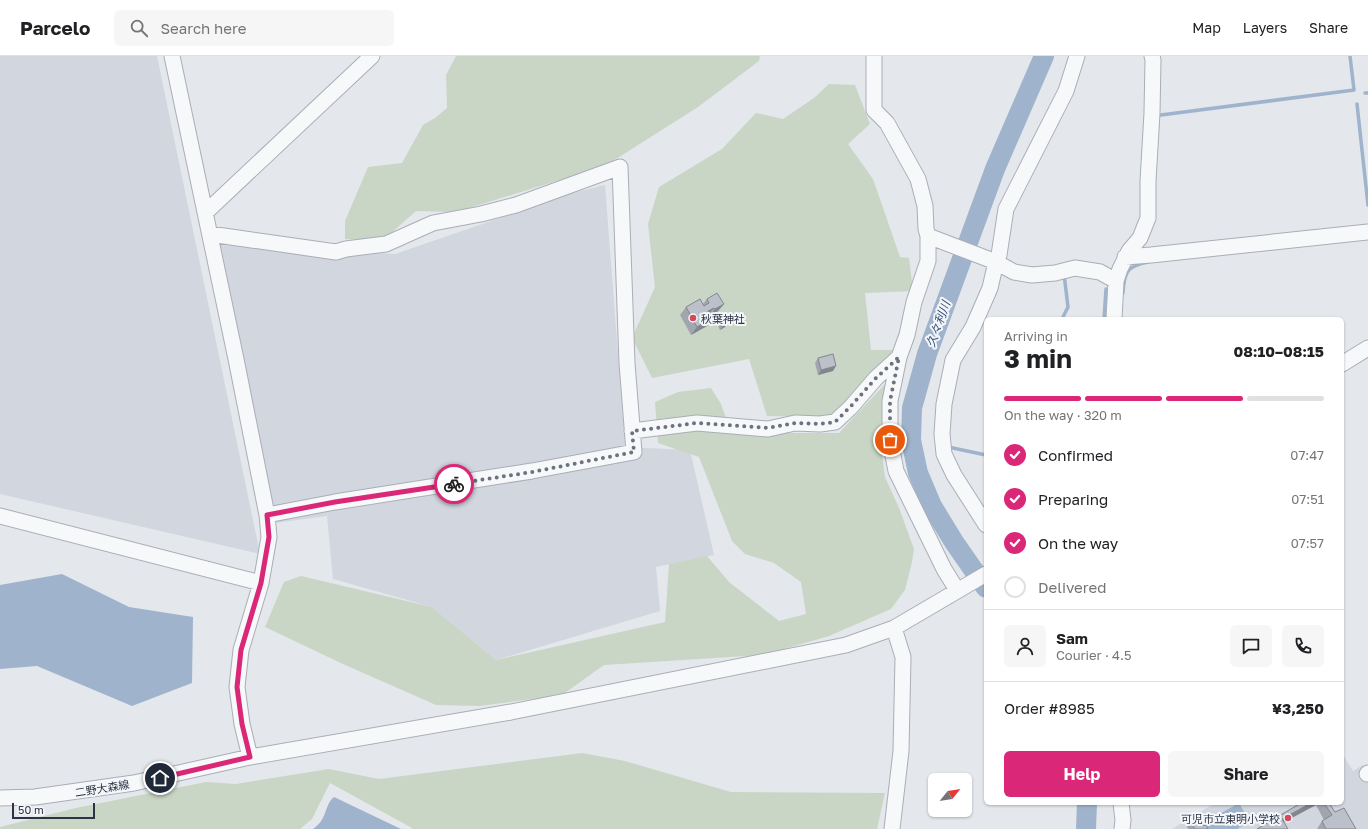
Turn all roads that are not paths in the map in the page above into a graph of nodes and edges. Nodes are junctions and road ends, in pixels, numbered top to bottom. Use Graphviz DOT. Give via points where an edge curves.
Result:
graph roads {
  1 [pos="172,56"];
  2 [pos="372,56"];
  3 [pos="874,56"];
  4 [pos="1077,56"];
  5 [pos="1152,56"];
  6 [pos="205,213"];
  7 [pos="1368,232"];
  8 [pos="210,234"];
  9 [pos="928,236"];
  10 [pos="1125,257"];
  11 [pos="996,262"];
  12 [pos="1116,281"];
  13 [pos="1114,317"];
  14 [pos="1368,348"];
  15 [pos="899,357"];
  16 [pos="1344,363"];
  17 [pos="632,431"];
  18 [pos="267,515"];
  19 [pos="0,516"];
  20 [pos="984,521"];
  21 [pos="984,575"];
  22 [pos="261,583"];
  23 [pos="957,590"];
  24 [pos="894,628"];
  25 [pos="250,757"];
  26 [pos="0,798"];
  27 [pos="1121,805"];
  28 [pos="893,822"];
  29 [pos="880,829"];
  30 [pos="1122,829"];
  1 -- 6 [label="street"];
  2 -- 6 [label="street"];
  3 -- 9 [label="street" via="874,110 887,124 918,179 926,206"];
  4 -- 11 [label="street" via="1066,91 1006,209"];
  5 -- 10 [label="street" via="1148,218 1140,238"];
  6 -- 8 [label="street"];
  7 -- 10 [label="street"];
  8 -- 17 [label="street" via="336,252 386,244 433,223 516,205 620,166"];
  8 -- 18 [label="street"];
  9 -- 11 [label="street"];
  9 -- 15 [label="street" via="928,261"];
  10 -- 12 [label="street"];
  11 -- 12 [label="street" via="1014,272 1032,275 1075,268 1100,272"];
  11 -- 20 [label="street" via="990,288 973,327 954,360 944,404 942,434 944,454 954,475"];
  12 -- 13 [label="street"];
  14 -- 16 [label="street"];
  15 -- 17 [label="street" via="835,422 795,423 768,428 697,423"];
  15 -- 23 [label="street" via="890,401 890,440 896,471"];
  17 -- 18 [label="street" via="634,452 532,472"];
  18 -- 22 [label="street" via="269,537"];
  19 -- 22 [label="street"];
  21 -- 23 [label="street, 二野大森線"];
  22 -- 25 [label="street" via="241,650 237,687"];
  23 -- 24 [label="street, 二野大森線"];
  24 -- 25 [label="street, 二野大森線" via="846,646 511,712"];
  24 -- 28 [label="street" via="903,656 901,751"];
  25 -- 26 [label="street, 二野大森線" via="134,783 35,797"];
  27 -- 30 [label="street"];
  28 -- 29 [label="street"];
}
